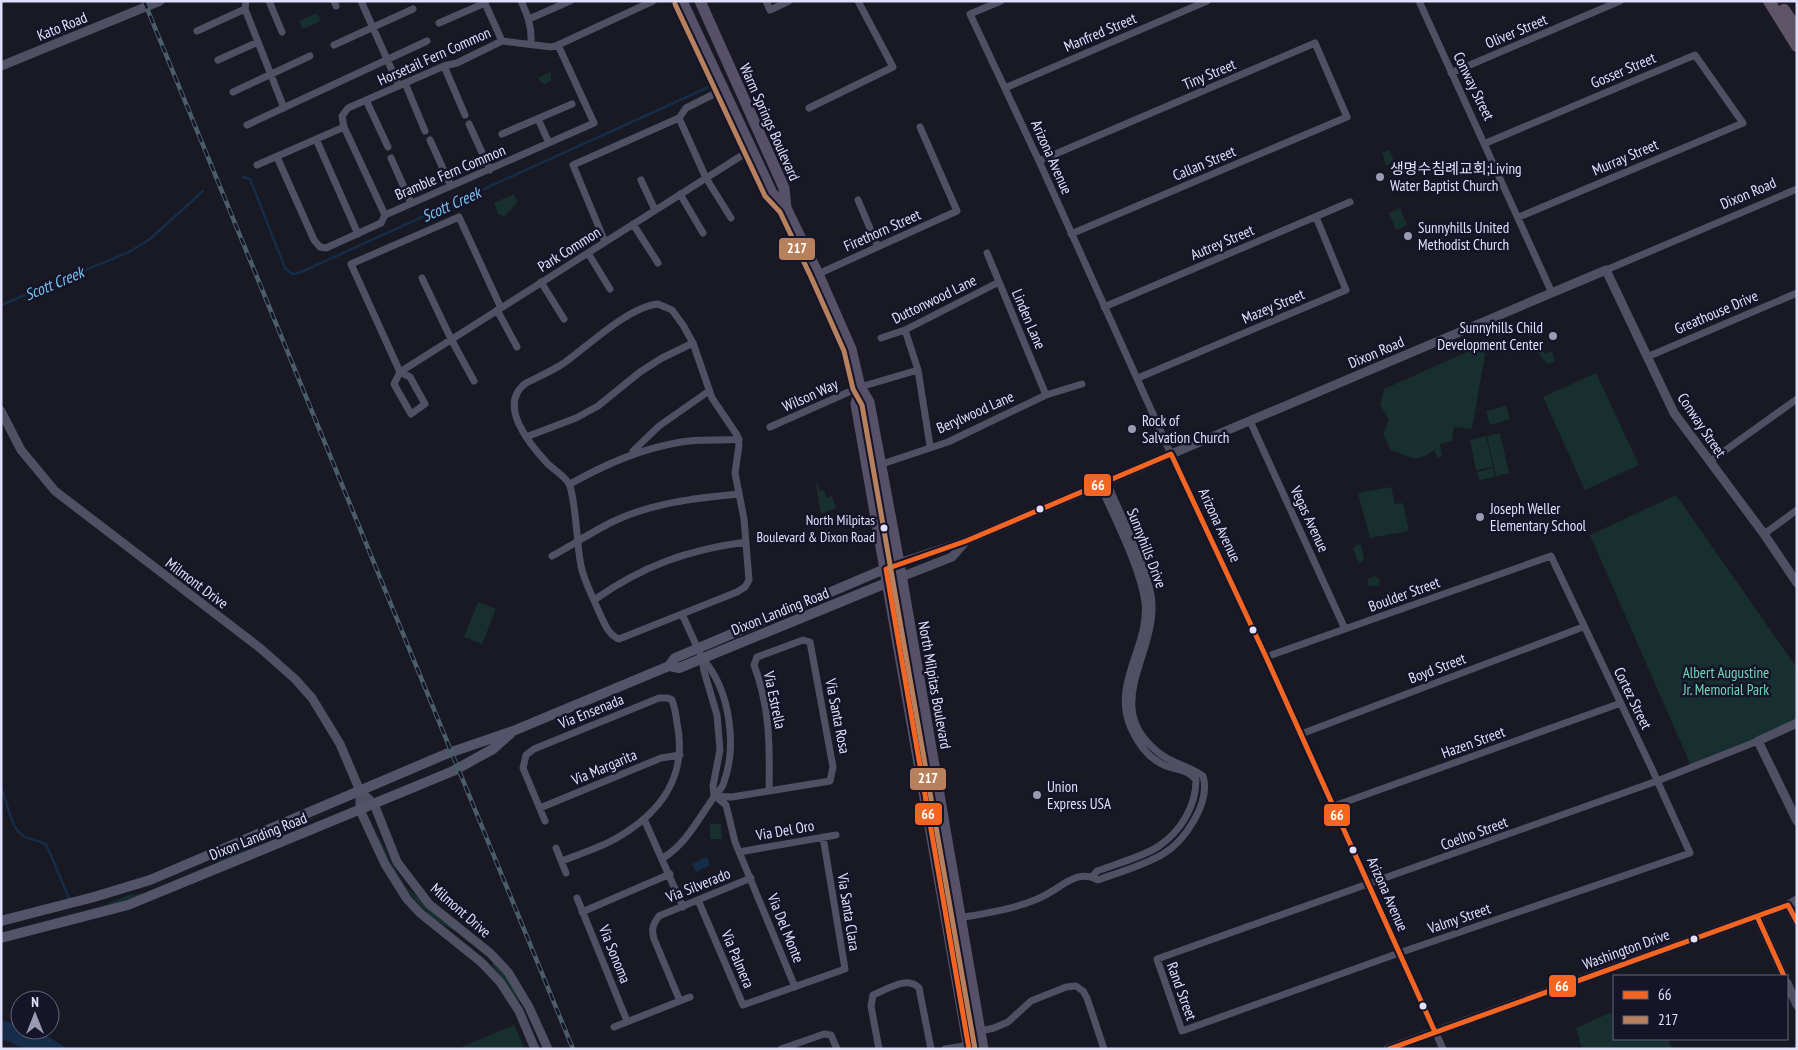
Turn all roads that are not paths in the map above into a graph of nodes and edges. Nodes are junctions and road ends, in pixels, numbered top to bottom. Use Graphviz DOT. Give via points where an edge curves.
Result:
graph roads {
  1 [pos="160,1"];
  2 [pos="268,1"];
  3 [pos="361,1"];
  4 [pos="521,1"];
  5 [pos="570,1"];
  6 [pos="652,1"];
  7 [pos="682,1"];
  8 [pos="693,1"];
  9 [pos="700,1"];
  10 [pos="766,1"];
  11 [pos="789,1"];
  12 [pos="858,1"];
  13 [pos="1001,1"];
  14 [pos="1207,1"];
  15 [pos="1419,1"];
  16 [pos="1620,1"];
  17 [pos="1769,1"];
  18 [pos="1779,1"];
  19 [pos="485,2"];
  20 [pos="640,4"];
  21 [pos="246,5"];
  22 [pos="413,9"];
  23 [pos="529,19"];
  24 [pos="439,23"];
  25 [pos="373,27"];
  26 [pos="1797,29"];
  27 [pos="197,31"];
  28 [pos="282,32"];
  29 [pos="717,40"];
  30 [pos="428,41"];
  31 [pos="502,41"];
  32 [pos="258,42"];
  33 [pos="530,44"];
  34 [pos="334,45"];
  35 [pos="558,45"];
  36 [pos="1797,46"];
  37 [pos="310,56"];
  38 [pos="725,58"];
  39 [pos="388,59"];
  40 [pos="218,60"];
  41 [pos="1,66"];
  42 [pos="444,66"];
  43 [pos="1451,73"];
  44 [pos="270,75"];
  45 [pos="402,85"];
  46 [pos="1005,88"];
  47 [pos="724,90"];
  48 [pos="233,92"];
  49 [pos="366,100"];
  50 [pos="572,104"];
  51 [pos="284,108"];
  52 [pos="809,108"];
  53 [pos="465,115"];
  54 [pos="1347,117"];
  55 [pos="538,118"];
  56 [pos="679,118"];
  57 [pos="1742,122"];
  58 [pos="469,124"];
  59 [pos="247,125"];
  60 [pos="344,127"];
  61 [pos="920,127"];
  62 [pos="426,131"];
  63 [pos="502,134"];
  64 [pos="316,139"];
  65 [pos="430,140"];
  66 [pos="549,143"];
  67 [pos="1486,143"];
  68 [pos="388,147"];
  69 [pos="752,149"];
  70 [pos="277,157"];
  71 [pos="391,158"];
  72 [pos="1039,161"];
  73 [pos="257,165"];
  74 [pos="490,170"];
  75 [pos="706,178"];
  76 [pos="641,180"];
  77 [pos="451,186"];
  78 [pos="1797,189"];
  79 [pos="680,194"];
  80 [pos="785,194"];
  81 [pos="858,200"];
  82 [pos="1350,202"];
  83 [pos="412,204"];
  84 [pos="786,208"];
  85 [pos="655,210"];
  86 [pos="385,215"];
  87 [pos="1316,216"];
  88 [pos="1519,217"];
  89 [pos="731,218"];
  90 [pos="633,224"];
  91 [pos="703,233"];
  92 [pos="358,234"];
  93 [pos="1071,234"];
  94 [pos="605,242"];
  95 [pos="878,247"];
  96 [pos="588,253"];
  97 [pos="987,254"];
  98 [pos="658,263"];
  99 [pos="1606,270"];
  100 [pos="818,274"];
  101 [pos="422,278"];
  102 [pos="542,282"];
  103 [pos="999,282"];
  104 [pos="610,290"];
  105 [pos="1797,292"];
  106 [pos="1552,293"];
  107 [pos="1104,307"];
  108 [pos="499,309"];
  109 [pos="564,319"];
  110 [pos="905,330"];
  111 [pos="881,338"];
  112 [pos="451,339"];
  113 [pos="693,343"];
  114 [pos="517,347"];
  115 [pos="1647,357"];
  116 [pos="918,370"];
  117 [pos="400,372"];
  118 [pos="1138,378"];
  119 [pos="474,381"];
  120 [pos="1082,384"];
  121 [pos="860,387"];
  122 [pos="709,391"];
  123 [pos="1046,395"];
  124 [pos="1797,398"];
  125 [pos="1,411"];
  126 [pos="1250,421"];
  127 [pos="770,427"];
  128 [pos="526,438"];
  129 [pos="739,439"];
  130 [pos="930,446"];
  131 [pos="1171,454"];
  132 [pos="629,455"];
  133 [pos="1709,462"];
  134 [pos="879,465"];
  135 [pos="570,484"];
  136 [pos="1104,484"];
  137 [pos="739,494"];
  138 [pos="1797,510"];
  139 [pos="1764,534"];
  140 [pos="966,541"];
  141 [pos="578,542"];
  142 [pos="746,542"];
  143 [pos="552,556"];
  144 [pos="1551,556"];
  145 [pos="899,563"];
  146 [pos="886,569"];
  147 [pos="901,577"];
  148 [pos="888,582"];
  149 [pos="1797,583"];
  150 [pos="594,600"];
  151 [pos="682,614"];
  152 [pos="1583,627"];
  153 [pos="1346,629"];
  154 [pos="796,641"];
  155 [pos="699,648"];
  156 [pos="1266,657"];
  157 [pos="702,658"];
  158 [pos="669,666"];
  159 [pos="1621,703"];
  160 [pos="1797,723"];
  161 [pos="513,731"];
  162 [pos="1301,734"];
  163 [pos="1758,741"];
  164 [pos="680,755"];
  165 [pos="1658,781"];
  166 [pos="360,791"];
  167 [pos="769,791"];
  168 [pos="714,796"];
  169 [pos="374,804"];
  170 [pos="1334,806"];
  171 [pos="540,808"];
  172 [pos="360,810"];
  173 [pos="1796,816"];
  174 [pos="644,819"];
  175 [pos="545,821"];
  176 [pos="836,835"];
  177 [pos="823,837"];
  178 [pos="556,848"];
  179 [pos="740,852"];
  180 [pos="1690,853"];
  181 [pos="663,858"];
  182 [pos="562,861"];
  183 [pos="566,873"];
  184 [pos="670,874"];
  185 [pos="751,878"];
  186 [pos="1369,885"];
  187 [pos="577,898"];
  188 [pos="698,900"];
  189 [pos="1797,900"];
  190 [pos="1788,905"];
  191 [pos="683,906"];
  192 [pos="582,912"];
  193 [pos="1757,916"];
  194 [pos="958,917"];
  195 [pos="945,920"];
  196 [pos="1,921"];
  197 [pos="1797,922"];
  198 [pos="1,938"];
  199 [pos="1399,953"];
  200 [pos="1157,959"];
  201 [pos="1784,975"];
  202 [pos="1788,985"];
  203 [pos="795,987"];
  204 [pos="690,997"];
  205 [pos="680,1001"];
  206 [pos="1797,1005"];
  207 [pos="627,1021"];
  208 [pos="614,1027"];
  209 [pos="980,1031"];
  210 [pos="1182,1031"];
  211 [pos="1435,1032"];
  212 [pos="966,1034"];
  213 [pos="982,1046"];
  214 [pos="969,1047"];
  215 [pos="785,1048"];
  216 [pos="535,1049"];
  217 [pos="548,1049"];
  218 [pos="837,1049"];
  219 [pos="879,1049"];
  220 [pos="931,1049"];
  221 [pos="945,1049"];
  222 [pos="1104,1049"];
  223 [pos="1388,1049"];
  224 [pos="1443,1049"];
  1 -- 41 [label="street, Kato Road"];
  2 -- 28 [label="street"];
  3 -- 25 [label="street"];
  4 -- 23 [label="street"];
  5 -- 23 [label="street"];
  6 -- 20 [label="street, Horsetail Fern Common"];
  7 -- 47 [label="main road, Warm Springs Boulevard"];
  8 -- 29 [label="main road" via="708,31"];
  9 -- 29 [label="main road, Warm Springs Boulevard"];
  10 -- 11 [label="street" via="770,10"];
  12 -- 52 [label="street" via="893,67"];
  13 -- 46 [label="street, Arizona Avenue" via="970,14"];
  14 -- 46 [label="street, Manfred Street"];
  15 -- 43 [label="street, Conway Street"];
  16 -- 43 [label="street, Oliver Street"];
  17 -- 36 [label="highway"];
  18 -- 26 [label="highway"];
  19 -- 24 [label="street"];
  19 -- 31 [label="street"];
  20 -- 35 [label="street, Horsetail Fern Common"];
  21 -- 27 [label="street"];
  21 -- 32 [label="street"];
  22 -- 25 [label="street"];
  23 -- 33 [label="street" via="532,30"];
  25 -- 34 [label="street"];
  25 -- 39 [label="street"];
  29 -- 38 [label="main road, Warm Springs Boulevard"];
  30 -- 39 [label="street"];
  31 -- 33 [label="street, Horsetail Fern Common"];
  31 -- 42 [label="street, Horsetail Fern Common"];
  32 -- 40 [label="street"];
  32 -- 44 [label="street"];
  33 -- 35 [label="street, Horsetail Fern Common"];
  35 -- 66 [label="street, Bramble Fern Common" via="594,123"];
  37 -- 44 [label="street"];
  38 -- 69 [label="main road" via="725,72 750,126"];
  38 -- 80 [label="main road, Warm Springs Boulevard"];
  39 -- 45 [label="street"];
  39 -- 51 [label="street"];
  42 -- 45 [label="street, Horsetail Fern Common"];
  42 -- 53 [label="street"];
  43 -- 67 [label="street, Conway Street"];
  44 -- 48 [label="street"];
  44 -- 51 [label="street"];
  45 -- 49 [label="street, Horsetail Fern Common"];
  45 -- 62 [label="street"];
  46 -- 72 [label="street, Arizona Avenue"];
  47 -- 56 [label="street" via="686,108"];
  47 -- 69 [label="main road, Warm Springs Boulevard"];
  49 -- 60 [label="street, Horsetail Fern Common" via="348,108 342,116"];
  49 -- 68 [label="street"];
  50 -- 55 [label="street"];
  51 -- 59 [label="street"];
  54 -- 72 [label="street, Tiny Street" via="1315,43"];
  54 -- 93 [label="street, Callan Street"];
  55 -- 63 [label="street"];
  55 -- 66 [label="street"];
  56 -- 75 [label="street"];
  56 -- 94 [label="street" via="573,166"];
  57 -- 67 [label="street, Gosser Street" via="1695,55"];
  57 -- 88 [label="street, Murray Street"];
  58 -- 74 [label="street"];
  60 -- 64 [label="street"];
  60 -- 86 [label="street"];
  61 -- 95 [label="street, Firethorn Street" via="957,211"];
  64 -- 70 [label="street"];
  64 -- 92 [label="street"];
  65 -- 77 [label="street"];
  66 -- 74 [label="street, Bramble Fern Common"];
  67 -- 88 [label="street, Conway Street"];
  69 -- 75 [label="street, Park Common"];
  69 -- 80 [label="main road" via="761,152 780,191"];
  69 -- 84 [label="main road, Warm Springs Boulevard" via="772,193"];
  70 -- 73 [label="street"];
  70 -- 92 [label="street, Bramble Fern Common" via="320,247 326,248"];
  71 -- 83 [label="street"];
  72 -- 93 [label="street, Arizona Avenue"];
  74 -- 77 [label="street, Bramble Fern Common"];
  75 -- 79 [label="street, Park Common"];
  75 -- 89 [label="street"];
  76 -- 85 [label="street"];
  77 -- 83 [label="street, Bramble Fern Common"];
  78 -- 99 [label="street, Dixon Road"];
  79 -- 85 [label="street, Park Common"];
  79 -- 91 [label="street"];
  80 -- 84 [label="main road, Warm Springs Boulevard"];
  81 -- 95 [label="street"];
  82 -- 87 [label="street, Autrey Street"];
  83 -- 86 [label="street, Bramble Fern Common"];
  84 -- 100 [label="main road, North Milpitas Boulevard"];
  85 -- 90 [label="street, Park Common"];
  86 -- 92 [label="street, Bramble Fern Common" via="381,223"];
  87 -- 107 [label="street, Autrey Street"];
  87 -- 118 [label="street, Mazey Street" via="1346,290"];
  88 -- 106 [label="street, Conway Street"];
  90 -- 94 [label="street, Park Common"];
  90 -- 98 [label="street"];
  93 -- 107 [label="street, Arizona Avenue"];
  94 -- 96 [label="street, Park Common"];
  95 -- 100 [label="street, Firethorn Street"];
  96 -- 102 [label="street, Park Common"];
  96 -- 104 [label="street"];
  97 -- 103 [label="street, Linden Lane"];
  99 -- 106 [label="street, Dixon Road"];
  99 -- 115 [label="street, Conway Street"];
  100 -- 121 [label="main road, North Milpitas Boulevard" via="851,349"];
  101 -- 112 [label="street"];
  102 -- 108 [label="street, Park Common"];
  102 -- 109 [label="street"];
  103 -- 110 [label="street, Duttonwood Lane"];
  103 -- 123 [label="street, Linden Lane"];
  105 -- 115 [label="street, Greathouse Drive"];
  106 -- 126 [label="street, Dixon Road"];
  107 -- 118 [label="street, Arizona Avenue"];
  108 -- 112 [label="street, Park Common"];
  108 -- 114 [label="street"];
  108 -- 117 [label="street" via="459,217 351,264"];
  110 -- 111 [label="street, Duttonwood Lane"];
  110 -- 116 [label="street"];
  112 -- 117 [label="street, Park Common"];
  112 -- 119 [label="street"];
  113 -- 122 [label="street"];
  113 -- 128 [label="street" via="640,372 598,406"];
  113 -- 128 [label="street" via="672,310 662,304 650,305 610,327 564,364 520,387 514,408"];
  115 -- 133 [label="street, Conway Street" via="1674,413"];
  116 -- 121 [label="street, Wilson Way"];
  116 -- 130 [label="street"];
  117 -- 117 [label="street" via="394,384 411,414 425,404 410,377"];
  118 -- 131 [label="street, Arizona Avenue"];
  120 -- 123 [label="street, Berylwood Lane"];
  121 -- 127 [label="street, Wilson Way"];
  121 -- 134 [label="main road, North Milpitas Boulevard" via="869,402"];
  121 -- 146 [label="main road, North Milpitas Boulevard" via="856,404"];
  122 -- 129 [label="street"];
  122 -- 132 [label="street" via="659,426"];
  123 -- 130 [label="street, Berylwood Lane" via="948,442"];
  124 -- 133 [label="street"];
  125 -- 166 [label="street, Milmont Drive" via="21,450 55,491 260,648 295,679 328,721"];
  126 -- 131 [label="street, Dixon Road"];
  126 -- 153 [label="street, Vegas Avenue"];
  128 -- 135 [label="street"];
  129 -- 132 [label="street" via="683,442"];
  129 -- 137 [label="street" via="735,473"];
  130 -- 134 [label="street, Berylwood Lane"];
  131 -- 136 [label="street, Dixon Road"];
  131 -- 156 [label="street, Arizona Avenue"];
  132 -- 135 [label="street"];
  133 -- 139 [label="street, Conway Street"];
  134 -- 145 [label="main road, North Milpitas Boulevard"];
  135 -- 141 [label="street"];
  136 -- 140 [label="street, Dixon Road"];
  136 -- 194 [label="street, Sunnyhills Drive" via="1148,582 1152,602 1152,623 1132,688 1133,715 1146,742 1160,754 1202,776 1205,783 1198,814 1192,825 1164,854 1098,880 1092,876 1067,879 1049,894 1005,909"];
  137 -- 141 [label="street" via="649,508 612,522"];
  137 -- 142 [label="street"];
  138 -- 139 [label="street"];
  139 -- 149 [label="street, Conway Street"];
  140 -- 145 [label="street, Dixon Road"];
  140 -- 147 [label="street, Dixon Road" via="952,557"];
  141 -- 143 [label="street"];
  141 -- 150 [label="street" via="581,568"];
  142 -- 150 [label="street" via="678,555 646,568"];
  142 -- 151 [label="street" via="749,575 745,587"];
  144 -- 152 [label="street, Cortez Street"];
  144 -- 153 [label="street, Boulder Street"];
  145 -- 146 [label="main road, Dixon Road"];
  145 -- 147 [label="main road, North Milpitas Boulevard"];
  146 -- 148 [label="main road, North Milpitas Boulevard"];
  146 -- 155 [label="main road, Dixon Landing Road"];
  147 -- 148 [label="main road, Dixon Landing Road"];
  147 -- 194 [label="main road, North Milpitas Boulevard"];
  148 -- 157 [label="main road, Dixon Landing Road"];
  148 -- 195 [label="main road, North Milpitas Boulevard"];
  150 -- 151 [label="street" via="605,626 613,637 619,639"];
  151 -- 155 [label="street"];
  152 -- 159 [label="street, Cortez Street"];
  152 -- 162 [label="street, Boyd Street"];
  153 -- 156 [label="street, Boulder Street"];
  154 -- 167 [label="street, Via Estrella" via="757,657 754,666 769,727"];
  154 -- 167 [label="street, Via Santa Rosa" via="810,642 833,774 830,781"];
  155 -- 157 [label="street"];
  155 -- 158 [label="main road, Dixon Landing Road" via="674,658"];
  156 -- 162 [label="street, Arizona Avenue"];
  157 -- 158 [label="main road, Dixon Landing Road" via="678,668"];
  157 -- 168 [label="street" via="720,731"];
  157 -- 168 [label="street" via="712,669 725,703 730,737 723,786"];
  158 -- 161 [label="main road, Dixon Landing Road"];
  159 -- 165 [label="street, Cortez Street"];
  159 -- 170 [label="street, Hazen Street"];
  160 -- 163 [label="street, Coelho Street"];
  161 -- 166 [label="main road, Dixon Landing Road" via="472,744"];
  161 -- 169 [label="main road, Dixon Landing Road" via="493,749 464,765"];
  162 -- 170 [label="street, Arizona Avenue"];
  163 -- 165 [label="street, Coelho Street"];
  163 -- 173 [label="street"];
  164 -- 171 [label="street, Via Margarita" via="660,758"];
  164 -- 171 [label="street, Via Ensenada" via="674,706 668,698 650,702 526,755 523,768"];
  164 -- 174 [label="street" via="669,788 657,807"];
  165 -- 180 [label="street, Cortez Street"];
  165 -- 186 [label="street, Coelho Street"];
  166 -- 169 [label="street, Milmont Drive"];
  166 -- 172 [label="street, Milmont Drive"];
  166 -- 196 [label="main road, Dixon Landing Road" via="150,880"];
  167 -- 168 [label="street, Via Santa Rosa" via="732,797"];
  168 -- 179 [label="street, Via Del Monte" via="726,805 731,832"];
  168 -- 181 [label="street" via="684,841"];
  169 -- 172 [label="main road, Dixon Landing Road"];
  169 -- 217 [label="street, Milmont Drive" via="397,862 407,877 429,904 490,953 508,972 529,1007"];
  170 -- 186 [label="street, Arizona Avenue"];
  171 -- 175 [label="street"];
  172 -- 198 [label="main road, Dixon Landing Road" via="128,905"];
  172 -- 216 [label="street, Milmont Drive" via="384,864 407,899 500,982 518,1011"];
  174 -- 181 [label="street"];
  174 -- 182 [label="street" via="613,840"];
  176 -- 177 [label="street, Via Del Oro"];
  177 -- 179 [label="street, Via Del Oro"];
  177 -- 203 [label="street, Via Santa Clara" via="845,969"];
  178 -- 182 [label="street"];
  179 -- 185 [label="street, Via Del Monte"];
  180 -- 199 [label="street, Valmy Street"];
  181 -- 184 [label="street"];
  182 -- 183 [label="street"];
  184 -- 191 [label="street"];
  184 -- 192 [label="street, Via Silverado"];
  185 -- 188 [label="street, Via Silverado"];
  185 -- 203 [label="street, Via Del Monte"];
  186 -- 199 [label="street, Arizona Avenue"];
  186 -- 200 [label="street, Coelho Street"];
  187 -- 192 [label="street, Via Sonoma"];
  188 -- 191 [label="street, Via Silverado"];
  188 -- 203 [label="street, Via Palmera" via="743,1005"];
  189 -- 190 [label="street, Washington Drive"];
  190 -- 193 [label="street, Washington Drive"];
  190 -- 197 [label="street"];
  191 -- 205 [label="street, Via Silverado" via="659,916 652,931"];
  192 -- 207 [label="street, Via Sonoma"];
  193 -- 201 [label="street"];
  193 -- 211 [label="street, Washington Drive"];
  194 -- 195 [label="street, Sunnyhills Drive"];
  194 -- 209 [label="main road, North Milpitas Boulevard"];
  195 -- 212 [label="main road, North Milpitas Boulevard"];
  199 -- 210 [label="street, Valmy Street"];
  199 -- 211 [label="street, Arizona Avenue"];
  200 -- 210 [label="street, Rand Street"];
  202 -- 206 [label="street"];
  204 -- 205 [label="street"];
  205 -- 207 [label="street"];
  207 -- 208 [label="street"];
  209 -- 212 [label="street"];
  209 -- 213 [label="main road, North Milpitas Boulevard"];
  209 -- 222 [label="street" via="1008,1022 1031,1001 1076,986 1083,991"];
  211 -- 223 [label="street, Washington Drive"];
  211 -- 224 [label="street, Arizona Avenue"];
  212 -- 214 [label="main road, North Milpitas Boulevard"];
  213 -- 214 [label="street"];
  214 -- 221 [label="street"];
  215 -- 218 [label="street" via="824,1034 831,1035"];
  219 -- 220 [label="street" via="871,1006 873,995 907,982 919,988"];
}
